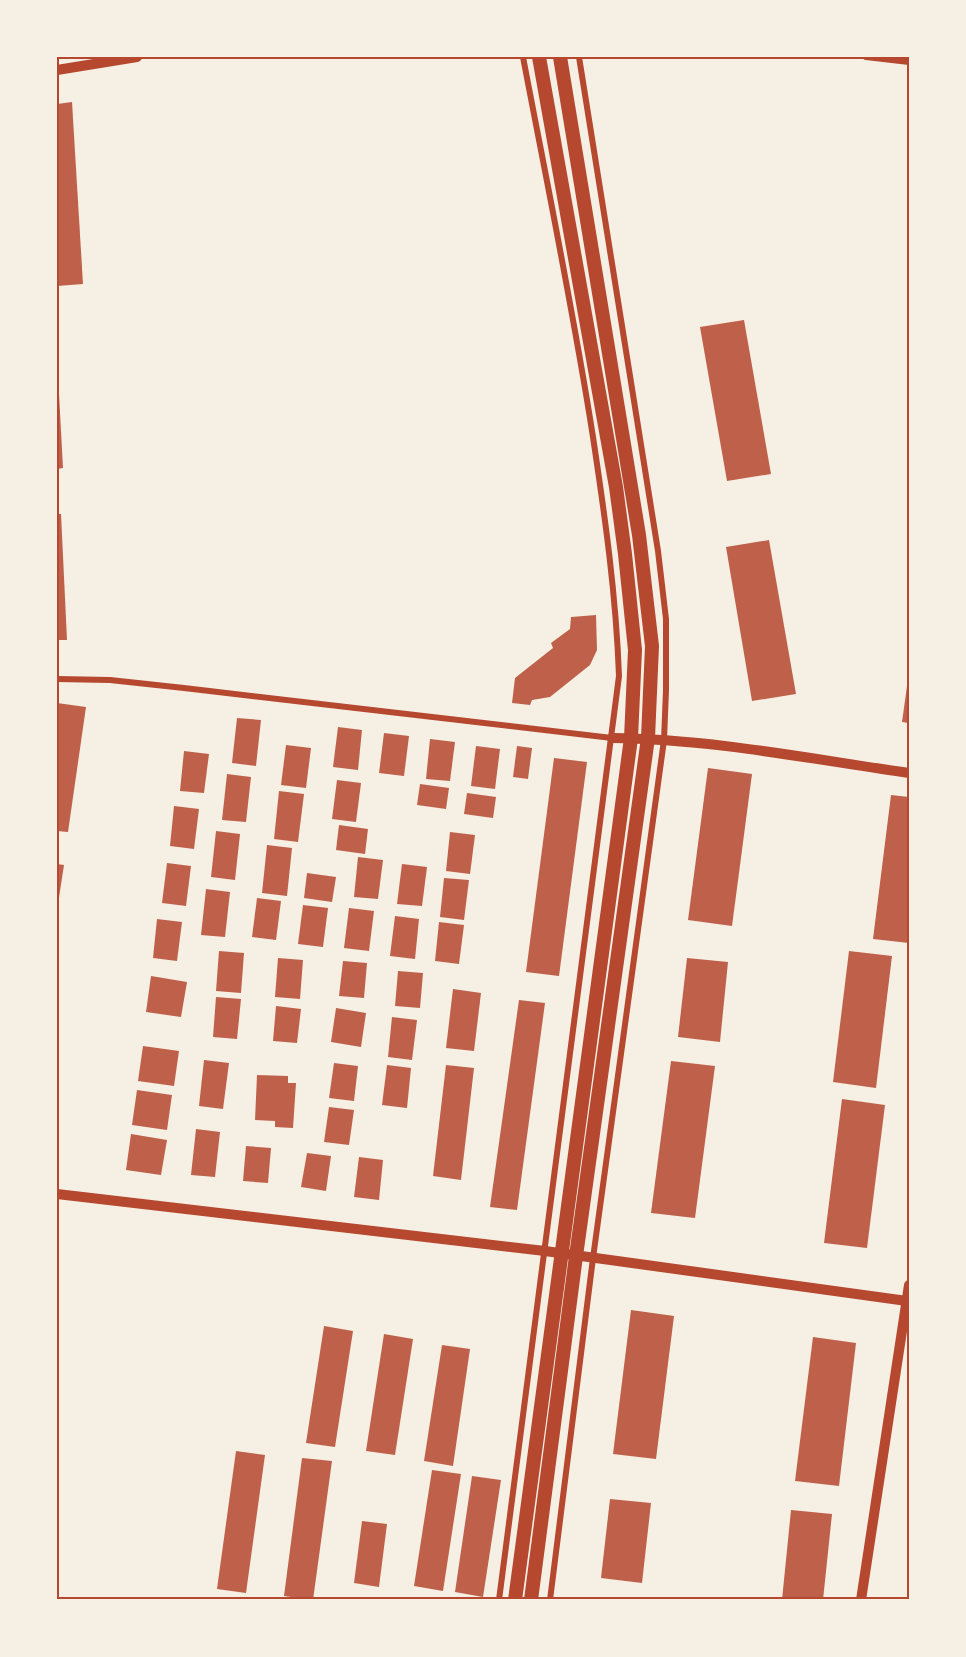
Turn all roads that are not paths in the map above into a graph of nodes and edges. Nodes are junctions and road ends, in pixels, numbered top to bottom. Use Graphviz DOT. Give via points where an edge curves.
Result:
graph roads {
  1 [pos="137,57"];
  2 [pos="523,57"];
  3 [pos="539,57"];
  4 [pos="560,57"];
  5 [pos="579,57"];
  6 [pos="866,57"];
  7 [pos="909,62"];
  8 [pos="57,70"];
  9 [pos="57,678"];
  10 [pos="612,738"];
  11 [pos="631,738"];
  12 [pos="648,738"];
  13 [pos="664,740"];
  14 [pos="909,773"];
  15 [pos="57,1194"];
  16 [pos="545,1251"];
  17 [pos="561,1254"];
  18 [pos="576,1256"];
  19 [pos="593,1258"];
  20 [pos="909,1285"];
  21 [pos="907,1301"];
  22 [pos="499,1600"];
  23 [pos="515,1600"];
  24 [pos="531,1600"];
  25 [pos="550,1600"];
  26 [pos="861,1600"];
  1 -- 8 [label="street"];
  2 -- 10 [label="street" via="580,358 607,527 619,676"];
  3 -- 11 [label="main road" via="627,564 635,650"];
  4 -- 12 [label="main road" via="639,535 652,646"];
  5 -- 13 [label="street" via="658,551 666,619"];
  6 -- 7 [label="street"];
  9 -- 10 [label="street" via="110,680"];
  10 -- 11 [label="street"];
  10 -- 16 [label="street"];
  11 -- 12 [label="street"];
  11 -- 17 [label="main road"];
  12 -- 13 [label="street"];
  12 -- 18 [label="main road"];
  13 -- 14 [label="street"];
  13 -- 19 [label="street"];
  15 -- 16 [label="street"];
  16 -- 17 [label="street"];
  16 -- 22 [label="street"];
  17 -- 18 [label="street"];
  17 -- 23 [label="main road"];
  18 -- 19 [label="street"];
  18 -- 24 [label="main road"];
  19 -- 21 [label="street"];
  19 -- 25 [label="street"];
  20 -- 21 [label="street"];
  21 -- 26 [label="street"];
}
